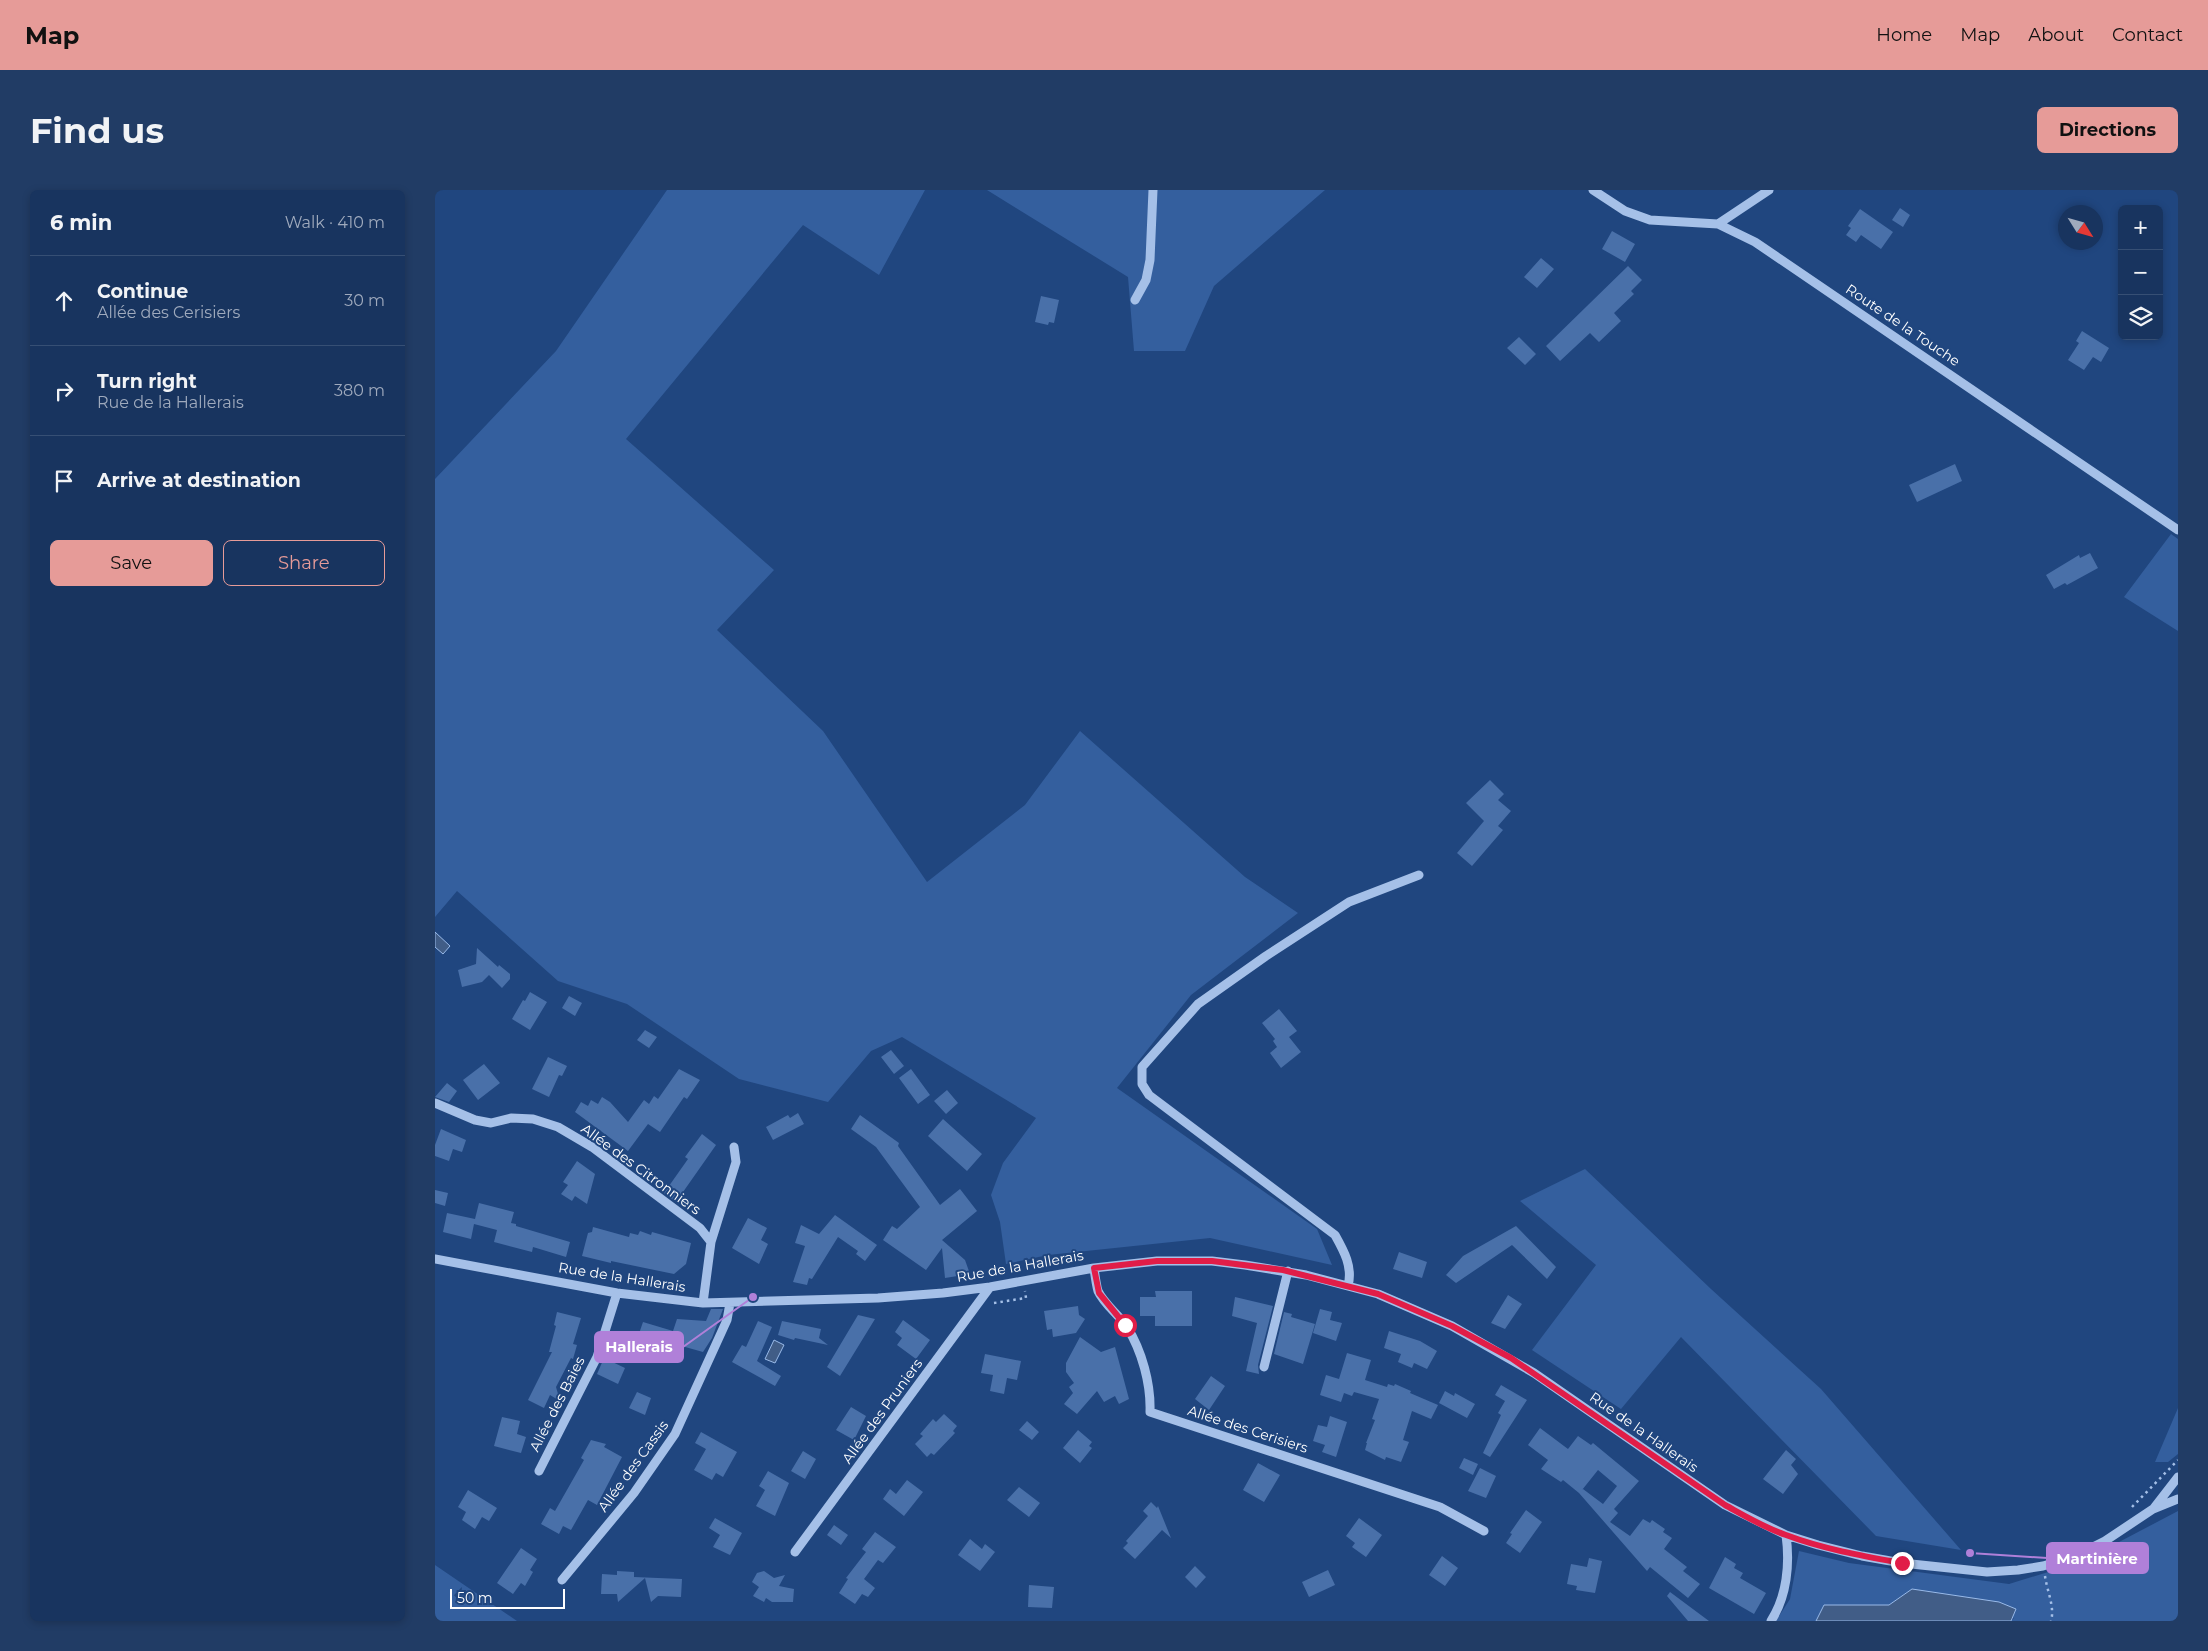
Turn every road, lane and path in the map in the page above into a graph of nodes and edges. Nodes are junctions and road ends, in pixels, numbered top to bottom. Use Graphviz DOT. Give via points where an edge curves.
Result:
graph roads {
  1 [pos="1153,190"];
  2 [pos="1593,190"];
  3 [pos="1769,190"];
  4 [pos="1718,224"];
  5 [pos="1135,300"];
  6 [pos="2178,530"];
  7 [pos="1419,875"];
  8 [pos="435,1103"];
  9 [pos="735,1147"];
  10 [pos="711,1242"];
  11 [pos="435,1259"];
  12 [pos="1094,1268"];
  13 [pos="1288,1272"];
  14 [pos="1348,1286"];
  15 [pos="990,1287"];
  16 [pos="617,1293"];
  17 [pos="1026,1298"];
  18 [pos="703,1303"];
  19 [pos="730,1303"];
  20 [pos="991,1303"];
  21 [pos="1265,1368"];
  22 [pos="2178,1460"];
  23 [pos="539,1471"];
  24 [pos="2178,1477"];
  25 [pos="2178,1499"];
  26 [pos="2129,1509"];
  27 [pos="2153,1509"];
  28 [pos="1484,1531"];
  29 [pos="1786,1535"];
  30 [pos="795,1552"];
  31 [pos="2043,1566"];
  32 [pos="563,1580"];
  33 [pos="1771,1621"];
  34 [pos="2051,1621"];
  1 -- 5 [label="street" via="1150,260 1146,280"];
  2 -- 4 [label="street, Route de la Touche" via="1625,211 1650,220"];
  3 -- 4 [label="street"];
  4 -- 6 [label="street, Route de la Touche" via="1755,242"];
  7 -- 14 [label="street" via="1349,902 1235,977 1197,1004 1142,1067 1142,1084 1149,1095 1335,1234 1347,1254"];
  8 -- 10 [label="street, Allée des Citronniers" via="475,1120 491,1123 511,1118 533,1119 558,1128 591,1147 705,1232"];
  9 -- 10 [label="street, Allée des Citronniers" via="736,1162"];
  10 -- 18 [label="street, Allée des Citronniers"];
  11 -- 16 [label="street, Rue de la Hallerais"];
  12 -- 13 [label="street, Rue de la Hallerais" via="1157,1261 1212,1261"];
  12 -- 15 [label="street, Rue de la Hallerais"];
  12 -- 28 [label="street, Allée des Cerisiers" via="1099,1293 1125,1325 1139,1352 1151,1397 1150,1412 1440,1507"];
  13 -- 14 [label="street, Rue de la Hallerais"];
  13 -- 21 [label="street"];
  14 -- 29 [label="street, Rue de la Hallerais" via="1413,1308 1495,1349 1725,1505"];
  15 -- 19 [label="street, Rue de la Hallerais" via="878,1298"];
  15 -- 30 [label="street, Allée des Pruniers"];
  16 -- 18 [label="street, Rue de la Hallerais"];
  16 -- 23 [label="street, Allée des Baies" via="597,1357"];
  17 -- 20 [label="path"];
  18 -- 19 [label="street, Rue de la Hallerais"];
  19 -- 32 [label="street, Allée des Cassis" via="727,1320 675,1434 633,1493"];
  22 -- 26 [label="path"];
  24 -- 27 [label="street, Rue de la Hallerais"];
  25 -- 27 [label="street, Rue de la Hallerais"];
  27 -- 31 [label="street, Rue de la Hallerais" via="2089,1550"];
  29 -- 31 [label="street, Rue de la Hallerais" via="1862,1556 1902,1563 1987,1572"];
  29 -- 33 [label="street" via="1786,1585 1780,1608"];
  31 -- 34 [label="path" via="2052,1604"];
}
